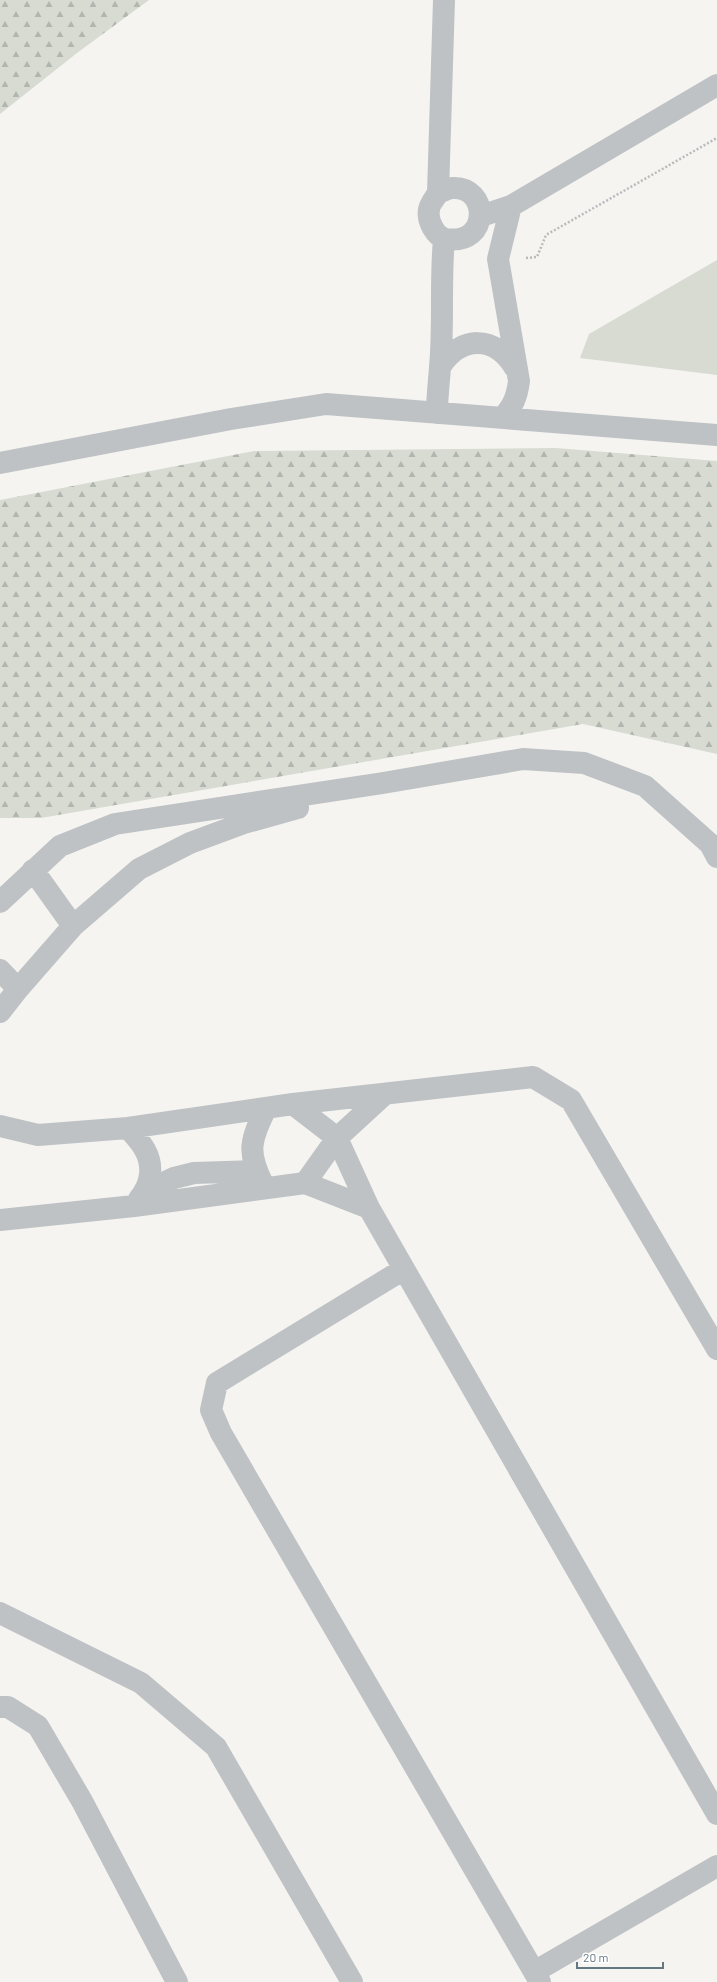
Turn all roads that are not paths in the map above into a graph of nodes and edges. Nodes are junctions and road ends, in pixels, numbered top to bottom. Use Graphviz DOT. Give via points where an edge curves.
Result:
graph roads {
  1 [pos="444,0"];
  2 [pos="717,85"];
  3 [pos="438,193"];
  4 [pos="511,206"];
  5 [pos="481,216"];
  6 [pos="444,239"];
  7 [pos="440,367"];
  8 [pos="515,368"];
  9 [pos="437,413"];
  10 [pos="503,417"];
  11 [pos="717,435"];
  12 [pos="0,463"];
  13 [pos="383,783"];
  14 [pos="717,857"];
  15 [pos="33,870"];
  16 [pos="0,902"];
  17 [pos="73,926"];
  18 [pos="0,970"];
  19 [pos="18,988"];
  20 [pos="0,1012"];
  21 [pos="385,1094"];
  22 [pos="293,1104"];
  23 [pos="266,1108"];
  24 [pos="0,1126"];
  25 [pos="128,1128"];
  26 [pos="337,1138"];
  27 [pos="261,1180"];
  28 [pos="305,1183"];
  29 [pos="140,1198"];
  30 [pos="369,1208"];
  31 [pos="0,1220"];
  32 [pos="404,1269"];
  33 [pos="717,1350"];
  34 [pos="0,1613"];
  35 [pos="0,1707"];
  36 [pos="717,1814"];
  37 [pos="717,1866"];
  38 [pos="537,1977"];
  39 [pos="177,1982"];
  40 [pos="352,1982"];
  1 -- 3 [label="street"];
  2 -- 4 [label="street"];
  3 -- 5 [label="street" via="452,188 467,190 477,201"];
  3 -- 6 [label="street" via="429,209 430,220 431,226"];
  4 -- 5 [label="street"];
  4 -- 8 [label="street" via="498,259"];
  5 -- 6 [label="street" via="475,231 461,240"];
  6 -- 7 [label="street" via="440,290"];
  7 -- 8 [label="street" via="458,348 484,344 497,348 508,356"];
  7 -- 9 [label="street"];
  8 -- 10 [label="street" via="517,394 512,407"];
  9 -- 10 [label="street"];
  9 -- 12 [label="street" via="326,404"];
  10 -- 11 [label="street"];
  13 -- 14 [label="street" via="523,760 584,763 645,786 710,844"];
  13 -- 15 [label="street" via="115,824 60,846"];
  13 -- 17 [label="street" via="244,823 190,843 139,869"];
  15 -- 16 [label="street"];
  15 -- 17 [label="street"];
  17 -- 19 [label="street"];
  18 -- 19 [label="street"];
  19 -- 20 [label="street"];
  21 -- 22 [label="street"];
  21 -- 26 [label="street"];
  21 -- 33 [label="street" via="533,1077 571,1100"];
  22 -- 23 [label="street"];
  22 -- 26 [label="street"];
  23 -- 25 [label="street"];
  23 -- 27 [label="street" via="251,1145"];
  24 -- 25 [label="street" via="38,1135"];
  25 -- 29 [label="street" via="145,1150 151,1173"];
  26 -- 28 [label="street"];
  26 -- 30 [label="street"];
  27 -- 28 [label="street"];
  27 -- 29 [label="street"];
  28 -- 30 [label="street"];
  29 -- 31 [label="street"];
  30 -- 32 [label="street"];
  32 -- 36 [label="street"];
  32 -- 38 [label="street" via="217,1383 211,1410 221,1433"];
  34 -- 40 [label="street" via="141,1683 216,1747"];
  35 -- 39 [label="street" via="8,1707 38,1726 82,1801"];
  37 -- 38 [label="street"];
}
